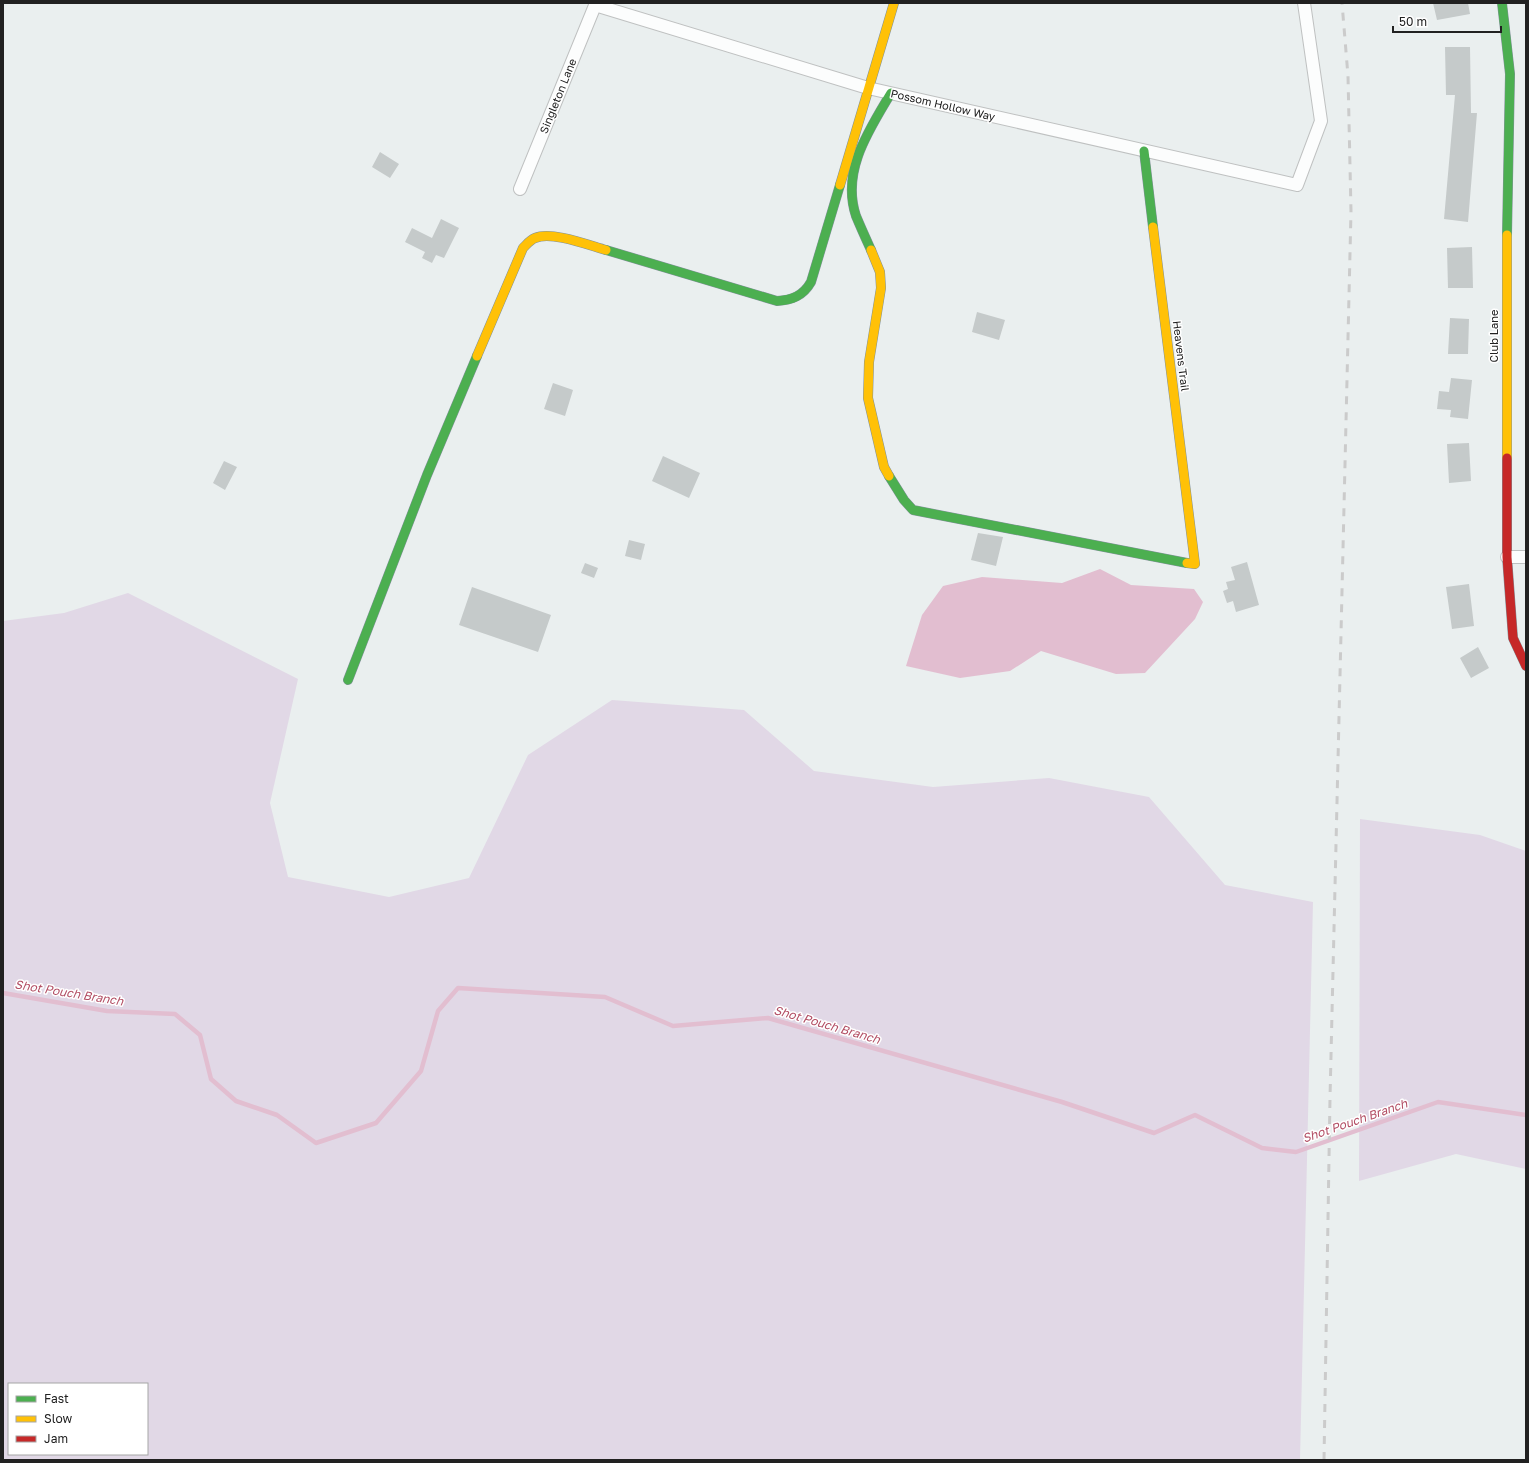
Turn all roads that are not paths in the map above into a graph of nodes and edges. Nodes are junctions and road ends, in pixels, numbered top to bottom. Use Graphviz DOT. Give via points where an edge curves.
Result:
graph roads {
  1 [pos="894,3"];
  2 [pos="1304,3"];
  3 [pos="1502,3"];
  4 [pos="596,4"];
  5 [pos="868,88"];
  6 [pos="891,93"];
  7 [pos="1144,151"];
  8 [pos="520,189"];
  9 [pos="1507,557"];
  10 [pos="1526,557"];
  11 [pos="1526,666"];
  12 [pos="348,680"];
  1 -- 5 [label="street"];
  2 -- 7 [label="street, Possom Hollow Way" via="1321,121 1297,185"];
  3 -- 9 [label="street, Club Lane" via="1510,74 1506,263"];
  4 -- 5 [label="street, Possom Hollow Way"];
  4 -- 8 [label="street, Singleton Lane"];
  5 -- 6 [label="street, Possom Hollow Way"];
  5 -- 12 [label="street" via="811,282 796,299 777,301 555,237 533,238 523,248 428,475"];
  6 -- 7 [label="street, Possom Hollow Way"];
  6 -- 7 [label="street, Heavens Trail" via="865,136 854,168 852,192 856,215 880,272 881,288 869,362 868,398 884,467 904,500 913,510 1195,564"];
  9 -- 10 [label="street"];
  9 -- 11 [label="street, Club Lane" via="1513,638"];
}
